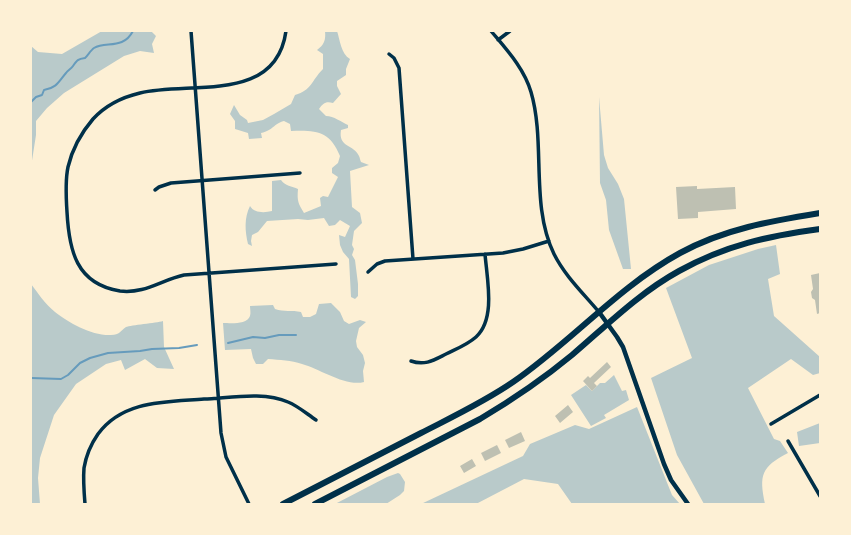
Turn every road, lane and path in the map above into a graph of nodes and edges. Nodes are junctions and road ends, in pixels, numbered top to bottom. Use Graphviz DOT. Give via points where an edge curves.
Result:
graph roads {
  1 [pos="191,31"];
  2 [pos="286,31"];
  3 [pos="490,31"];
  4 [pos="510,31"];
  5 [pos="498,40"];
  6 [pos="389,54"];
  7 [pos="196,87"];
  8 [pos="300,173"];
  9 [pos="202,180"];
  10 [pos="155,190"];
  11 [pos="820,214"];
  12 [pos="820,229"];
  13 [pos="549,241"];
  14 [pos="485,254"];
  15 [pos="413,259"];
  16 [pos="336,264"];
  17 [pos="368,272"];
  18 [pos="209,273"];
  19 [pos="599,312"];
  20 [pos="608,324"];
  21 [pos="411,361"];
  22 [pos="820,395"];
  23 [pos="218,398"];
  24 [pos="316,420"];
  25 [pos="771,424"];
  26 [pos="788,442"];
  27 [pos="820,496"];
  28 [pos="85,504"];
  29 [pos="249,504"];
  30 [pos="282,504"];
  31 [pos="316,504"];
  32 [pos="688,504"];
  1 -- 7 [label="street"];
  2 -- 7 [label="street" via="278,56 260,75 232,84"];
  3 -- 5 [label="street"];
  4 -- 5 [label="street"];
  5 -- 13 [label="street" via="523,74 533,101 542,212"];
  6 -- 15 [label="street" via="399,68"];
  7 -- 9 [label="street"];
  7 -- 18 [label="street" via="132,95 111,105 94,119 75,147 68,168 66,200 72,252 81,269 94,281 111,289 138,291 173,278"];
  8 -- 9 [label="street"];
  9 -- 10 [label="street" via="171,183"];
  9 -- 18 [label="street"];
  11 -- 19 [label="main road" via="735,230 699,244 674,256 645,275"];
  12 -- 20 [label="main road" via="756,239 697,261 656,286"];
  13 -- 14 [label="street" via="513,251"];
  13 -- 19 [label="street" via="562,269"];
  14 -- 15 [label="street"];
  14 -- 21 [label="street" via="488,304 486,319 479,334 431,362"];
  15 -- 17 [label="street" via="381,262"];
  16 -- 18 [label="street"];
  18 -- 23 [label="street"];
  19 -- 20 [label="street"];
  19 -- 30 [label="main road" via="524,374 488,398"];
  20 -- 31 [label="main road" via="548,375 505,404"];
  20 -- 32 [label="street" via="623,347 671,480"];
  22 -- 25 [label="street"];
  23 -- 24 [label="street" via="279,398"];
  23 -- 28 [label="street" via="150,404 115,417 95,438 86,459"];
  23 -- 29 [label="street" via="223,446 231,469"];
  26 -- 27 [label="street"];
}
